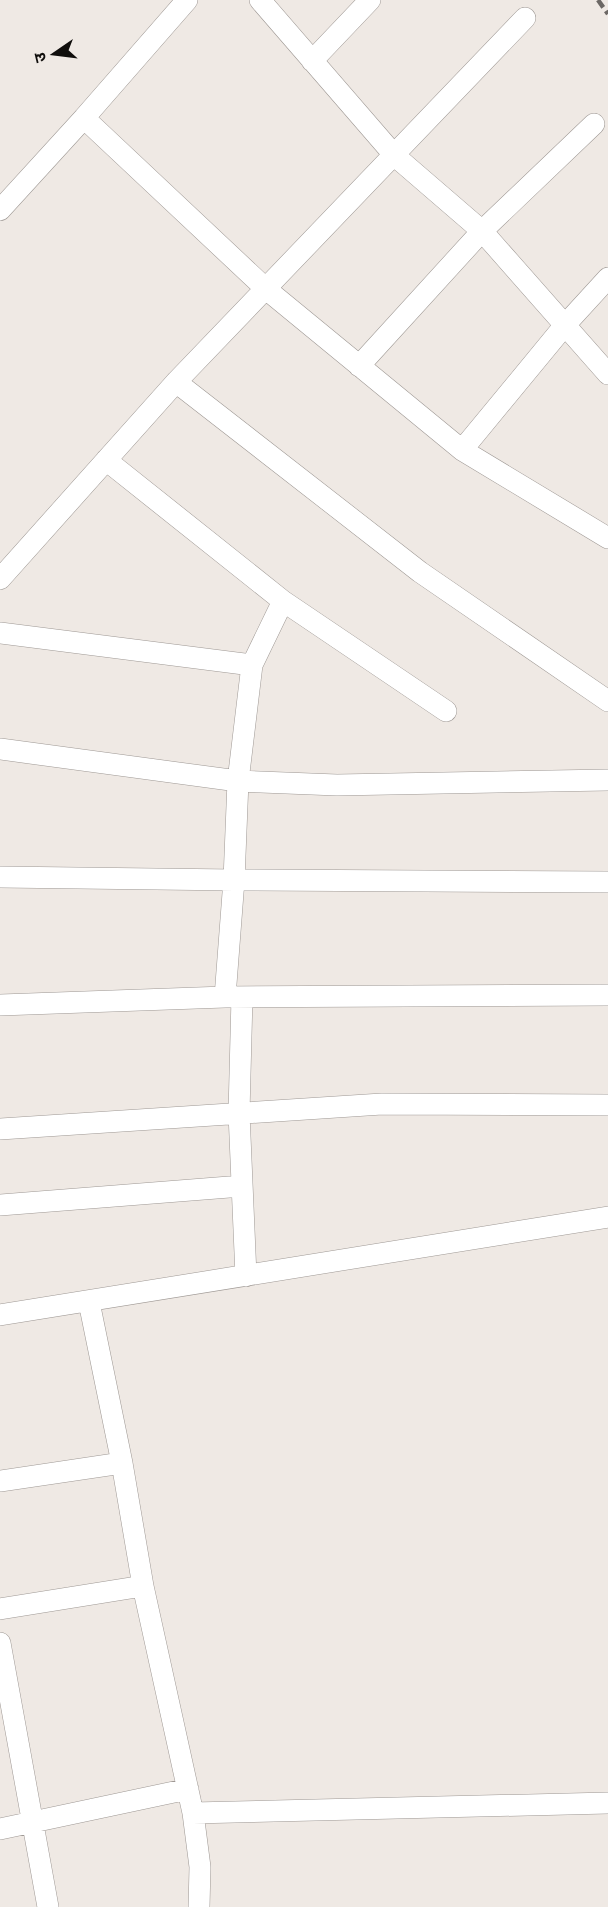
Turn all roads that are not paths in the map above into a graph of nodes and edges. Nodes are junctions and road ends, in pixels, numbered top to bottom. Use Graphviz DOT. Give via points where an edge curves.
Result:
graph roads {
  1 [pos="187,0"];
  2 [pos="260,0"];
  3 [pos="370,0"];
  4 [pos="525,18"];
  5 [pos="312,61"];
  6 [pos="84,118"];
  7 [pos="594,124"];
  8 [pos="395,156"];
  9 [pos="0,210"];
  10 [pos="482,231"];
  11 [pos="608,278"];
  12 [pos="266,289"];
  13 [pos="565,325"];
  14 [pos="359,366"];
  15 [pos="608,375"];
  16 [pos="176,382"];
  17 [pos="462,450"];
  18 [pos="106,460"];
  19 [pos="608,538"];
  20 [pos="0,579"];
  21 [pos="283,600"];
  22 [pos="0,633"];
  23 [pos="252,665"];
  24 [pos="608,701"];
  25 [pos="446,711"];
  26 [pos="0,749"];
  27 [pos="608,780"];
  28 [pos="238,781"];
  29 [pos="0,877"];
  30 [pos="234,880"];
  31 [pos="608,882"];
  32 [pos="608,995"];
  33 [pos="234,997"];
  34 [pos="0,1005"];
  35 [pos="608,1105"];
  36 [pos="239,1113"];
  37 [pos="0,1129"];
  38 [pos="242,1186"];
  39 [pos="0,1205"];
  40 [pos="608,1217"];
  41 [pos="246,1276"];
  42 [pos="89,1302"];
  43 [pos="0,1315"];
  44 [pos="122,1463"];
  45 [pos="0,1481"];
  46 [pos="143,1586"];
  47 [pos="0,1609"];
  48 [pos="0,1643"];
  49 [pos="188,1789"];
  50 [pos="608,1803"];
  51 [pos="193,1813"];
  52 [pos="32,1822"];
  53 [pos="0,1829"];
  54 [pos="48,1907"];
  55 [pos="199,1907"];
  1 -- 6 [label="street"];
  2 -- 5 [label="street"];
  3 -- 5 [label="street"];
  4 -- 8 [label="street"];
  5 -- 8 [label="street"];
  6 -- 9 [label="street"];
  6 -- 12 [label="street"];
  7 -- 10 [label="street"];
  8 -- 10 [label="street"];
  8 -- 12 [label="street"];
  10 -- 13 [label="street"];
  10 -- 14 [label="street"];
  11 -- 13 [label="street"];
  12 -- 14 [label="street"];
  12 -- 16 [label="street"];
  13 -- 15 [label="street"];
  13 -- 17 [label="street"];
  14 -- 17 [label="street"];
  16 -- 18 [label="street"];
  16 -- 24 [label="street" via="420,572"];
  17 -- 19 [label="street"];
  18 -- 20 [label="street"];
  18 -- 21 [label="street"];
  21 -- 23 [label="street"];
  21 -- 25 [label="street"];
  22 -- 23 [label="street"];
  23 -- 28 [label="street"];
  26 -- 28 [label="street"];
  27 -- 28 [label="street" via="337,785"];
  28 -- 30 [label="street"];
  29 -- 30 [label="street"];
  30 -- 31 [label="street"];
  30 -- 33 [label="street"];
  32 -- 33 [label="street"];
  33 -- 34 [label="street"];
  33 -- 36 [label="street"];
  35 -- 36 [label="street" via="382,1104"];
  36 -- 37 [label="street"];
  36 -- 38 [label="street"];
  38 -- 39 [label="street"];
  38 -- 41 [label="street"];
  40 -- 41 [label="street"];
  41 -- 42 [label="street"];
  42 -- 43 [label="street"];
  42 -- 44 [label="street"];
  44 -- 45 [label="street"];
  44 -- 46 [label="street"];
  46 -- 47 [label="street"];
  46 -- 49 [label="street"];
  48 -- 52 [label="street"];
  49 -- 51 [label="street"];
  49 -- 52 [label="street"];
  50 -- 51 [label="street"];
  51 -- 55 [label="street" via="200,1867"];
  52 -- 53 [label="street"];
  52 -- 54 [label="street"];
}
